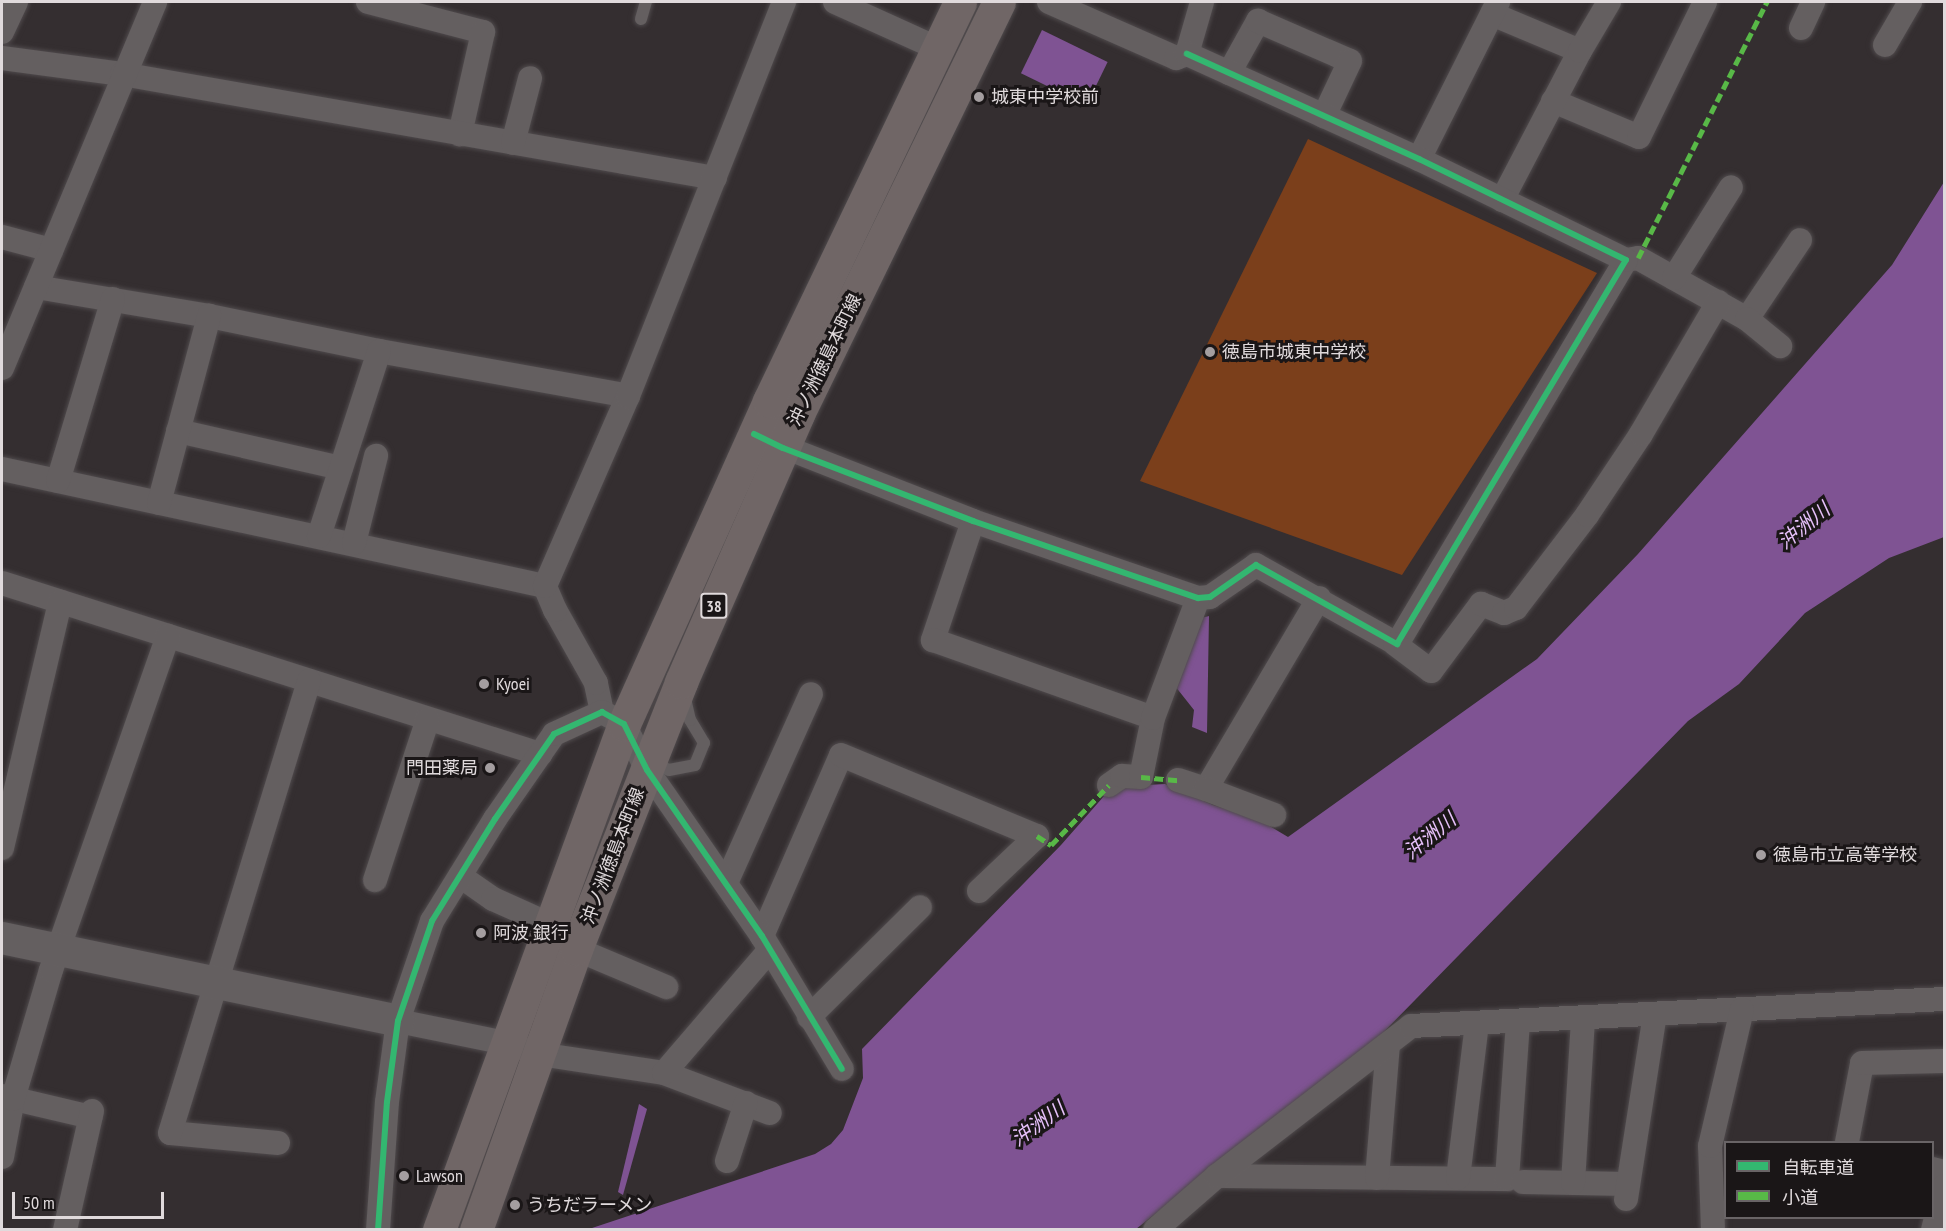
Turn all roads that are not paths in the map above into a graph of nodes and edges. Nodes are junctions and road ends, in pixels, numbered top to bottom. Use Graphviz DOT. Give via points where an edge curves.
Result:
graph roads {
  1 [pos="16,2"];
  2 [pos="155,2"];
  3 [pos="368,2"];
  4 [pos="646,2"];
  5 [pos="784,2"];
  6 [pos="835,2"];
  7 [pos="960,2"];
  8 [pos="999,2"];
  9 [pos="1048,2"];
  10 [pos="1202,2"];
  11 [pos="1609,2"];
  12 [pos="1703,2"];
  13 [pos="1813,2"];
  14 [pos="1910,2"];
  15 [pos="1495,8"];
  16 [pos="641,19"];
  17 [pos="1801,28"];
  18 [pos="2,32"];
  19 [pos="1885,45"];
  20 [pos="937,48"];
  21 [pos="1580,51"];
  22 [pos="1187,54"];
  23 [pos="2,58"];
  24 [pos="1229,73"];
  25 [pos="122,74"];
  26 [pos="530,78"];
  27 [pos="1553,101"];
  28 [pos="1324,116"];
  29 [pos="460,134"];
  30 [pos="513,143"];
  31 [pos="1419,159"];
  32 [pos="715,178"];
  33 [pos="1731,187"];
  34 [pos="1502,200"];
  35 [pos="2,237"];
  36 [pos="1800,240"];
  37 [pos="51,250"];
  38 [pos="1626,260"];
  39 [pos="1674,278"];
  40 [pos="36,287"];
  41 [pos="112,299"];
  42 [pos="1718,302"];
  43 [pos="209,316"];
  44 [pos="1747,319"];
  45 [pos="1780,346"];
  46 [pos="379,351"];
  47 [pos="2,365"];
  48 [pos="628,396"];
  49 [pos="178,431"];
  50 [pos="754,434"];
  51 [pos="783,448"];
  52 [pos="376,456"];
  53 [pos="341,468"];
  54 [pos="2,469"];
  55 [pos="58,481"];
  56 [pos="159,503"];
  57 [pos="973,521"];
  58 [pos="319,536"];
  59 [pos="354,543"];
  60 [pos="2,584"];
  61 [pos="545,586"];
  62 [pos="1198,598"];
  63 [pos="1318,598"];
  64 [pos="60,602"];
  65 [pos="168,636"];
  66 [pos="1396,644"];
  67 [pos="309,681"];
  68 [pos="681,682"];
  69 [pos="811,694"];
  70 [pos="613,718"];
  71 [pos="1153,718"];
  72 [pos="428,719"];
  73 [pos="540,754"];
  74 [pos="648,766"];
  75 [pos="1178,780"];
  76 [pos="1109,785"];
  77 [pos="1206,789"];
  78 [pos="6,811"];
  79 [pos="1274,815"];
  80 [pos="2,848"];
  81 [pos="460,876"];
  82 [pos="375,880"];
  83 [pos="726,883"];
  84 [pos="979,891"];
  85 [pos="920,907"];
  86 [pos="551,925"];
  87 [pos="2,938"];
  88 [pos="765,943"];
  89 [pos="576,949"];
  90 [pos="58,951"];
  91 [pos="215,985"];
  92 [pos="666,987"];
  93 [pos="1944,999"];
  94 [pos="1742,1010"];
  95 [pos="1656,1014"];
  96 [pos="809,1017"];
  97 [pos="1582,1018"];
  98 [pos="398,1021"];
  99 [pos="1518,1021"];
  100 [pos="1477,1023"];
  101 [pos="506,1043"];
  102 [pos="1388,1044"];
  103 [pos="539,1054"];
  104 [pos="1944,1061"];
  105 [pos="842,1069"];
  106 [pos="664,1073"];
  107 [pos="7,1098"];
  108 [pos="746,1103"];
  109 [pos="770,1113"];
  110 [pos="1847,1141"];
  111 [pos="278,1143"];
  112 [pos="2,1157"];
  113 [pos="727,1161"];
  114 [pos="1217,1176"];
  115 [pos="1377,1178"];
  116 [pos="1458,1178"];
  117 [pos="1523,1182"];
  118 [pos="1573,1183"];
  119 [pos="1944,1186"];
  120 [pos="65,1230"];
  121 [pos="378,1230"];
  122 [pos="439,1230"];
  123 [pos="476,1230"];
  124 [pos="1155,1230"];
  125 [pos="1713,1230"];
  126 [pos="1933,1230"];
  1 -- 18 [label="street"];
  2 -- 25 [label="street"];
  3 -- 29 [label="street" via="483,32"];
  4 -- 16 [label="lane"];
  5 -- 32 [label="street"];
  6 -- 20 [label="street"];
  7 -- 20 [label="main road, 沖ノ洲徳島本町線 / 38"];
  8 -- 51 [label="main road, 沖ノ洲徳島本町線 / 38"];
  9 -- 22 [label="street" via="1176,58"];
  10 -- 22 [label="street"];
  11 -- 21 [label="street"];
  12 -- 27 [label="street" via="1640,137"];
  13 -- 17 [label="street"];
  14 -- 19 [label="street"];
  15 -- 21 [label="street"];
  15 -- 31 [label="street"];
  20 -- 50 [label="main road, 沖ノ洲徳島本町線 / 38"];
  21 -- 27 [label="street"];
  22 -- 24 [label="street"];
  23 -- 25 [label="street"];
  24 -- 28 [label="street"];
  24 -- 28 [label="street" via="1257,21 1350,61"];
  25 -- 29 [label="street"];
  25 -- 37 [label="street"];
  26 -- 30 [label="street"];
  27 -- 34 [label="street"];
  28 -- 31 [label="street"];
  29 -- 30 [label="street"];
  30 -- 32 [label="street"];
  31 -- 34 [label="street"];
  32 -- 48 [label="street"];
  33 -- 39 [label="street"];
  34 -- 38 [label="street"];
  35 -- 37 [label="street"];
  36 -- 44 [label="street"];
  37 -- 40 [label="street"];
  38 -- 39 [label="street" via="1638,258"];
  38 -- 66 [label="street"];
  39 -- 42 [label="street"];
  40 -- 41 [label="street"];
  40 -- 47 [label="street"];
  41 -- 43 [label="street"];
  41 -- 55 [label="street"];
  42 -- 44 [label="street"];
  42 -- 66 [label="street" via="1641,434 1587,515 1516,608 1504,613 1481,604 1431,671"];
  43 -- 46 [label="street"];
  43 -- 49 [label="street"];
  44 -- 45 [label="street"];
  46 -- 48 [label="street"];
  46 -- 53 [label="street"];
  48 -- 61 [label="street"];
  49 -- 53 [label="street"];
  49 -- 56 [label="street"];
  50 -- 51 [label="street"];
  50 -- 70 [label="main road, 沖ノ洲徳島本町線 / 38"];
  51 -- 57 [label="street"];
  51 -- 68 [label="main road, 沖ノ洲徳島本町線 / 38"];
  52 -- 59 [label="street"];
  53 -- 58 [label="street"];
  54 -- 55 [label="street"];
  55 -- 56 [label="street"];
  56 -- 58 [label="street"];
  57 -- 62 [label="street"];
  57 -- 71 [label="street" via="933,640"];
  58 -- 59 [label="street"];
  59 -- 61 [label="street"];
  60 -- 64 [label="street"];
  61 -- 70 [label="street"];
  62 -- 63 [label="street" via="1210,597 1256,565"];
  62 -- 71 [label="street"];
  63 -- 66 [label="street"];
  63 -- 77 [label="street"];
  64 -- 65 [label="street"];
  64 -- 78 [label="street"];
  65 -- 67 [label="street"];
  65 -- 90 [label="street"];
  67 -- 72 [label="street"];
  67 -- 91 [label="street"];
  68 -- 74 [label="main road, 沖ノ洲徳島本町線 / 38"];
  68 -- 74 [label="lane" via="690,720 704,743 695,765 669,770"];
  69 -- 83 [label="street"];
  70 -- 73 [label="street" via="554,734"];
  70 -- 74 [label="street"];
  70 -- 86 [label="main road, 沖ノ洲徳島本町線 / 38"];
  71 -- 76 [label="street" via="1141,777 1122,776"];
  72 -- 73 [label="street"];
  72 -- 82 [label="street"];
  73 -- 81 [label="street"];
  74 -- 83 [label="street"];
  74 -- 89 [label="main road, 沖ノ洲徳島本町線 / 38"];
  75 -- 77 [label="street"];
  77 -- 79 [label="street"];
  78 -- 80 [label="street"];
  81 -- 86 [label="street" via="493,899"];
  81 -- 98 [label="street" via="432,921"];
  83 -- 88 [label="street"];
  84 -- 88 [label="street" via="1037,837 841,755"];
  85 -- 96 [label="street"];
  86 -- 101 [label="main road, 沖ノ洲徳島本町線 / 38"];
  87 -- 90 [label="street"];
  88 -- 96 [label="street"];
  88 -- 106 [label="street"];
  89 -- 92 [label="street"];
  89 -- 103 [label="main road, 沖ノ洲徳島本町線 / 38"];
  90 -- 91 [label="street"];
  90 -- 107 [label="street"];
  91 -- 98 [label="street"];
  91 -- 111 [label="street" via="170,1133"];
  93 -- 94 [label="street"];
  94 -- 95 [label="street"];
  94 -- 125 [label="street" via="1710,1146"];
  95 -- 97 [label="street"];
  95 -- 118 [label="street" via="1627,1192"];
  96 -- 105 [label="street"];
  97 -- 99 [label="street"];
  97 -- 118 [label="street"];
  98 -- 101 [label="street"];
  98 -- 121 [label="street" via="387,1102"];
  99 -- 100 [label="street"];
  99 -- 116 [label="street" via="1507,1179"];
  100 -- 102 [label="street" via="1411,1026"];
  100 -- 116 [label="street"];
  101 -- 103 [label="street"];
  101 -- 122 [label="main road, 沖ノ洲徳島本町線 / 38"];
  102 -- 114 [label="street"];
  102 -- 115 [label="street"];
  103 -- 106 [label="street"];
  103 -- 123 [label="main road, 沖ノ洲徳島本町線 / 38"];
  104 -- 110 [label="street" via="1862,1063"];
  106 -- 108 [label="street"];
  107 -- 112 [label="street"];
  107 -- 120 [label="street" via="92,1114"];
  108 -- 109 [label="street"];
  108 -- 113 [label="street"];
  114 -- 115 [label="street"];
  114 -- 124 [label="street"];
  115 -- 116 [label="street"];
  117 -- 118 [label="street"];
  119 -- 126 [label="street"];
}
